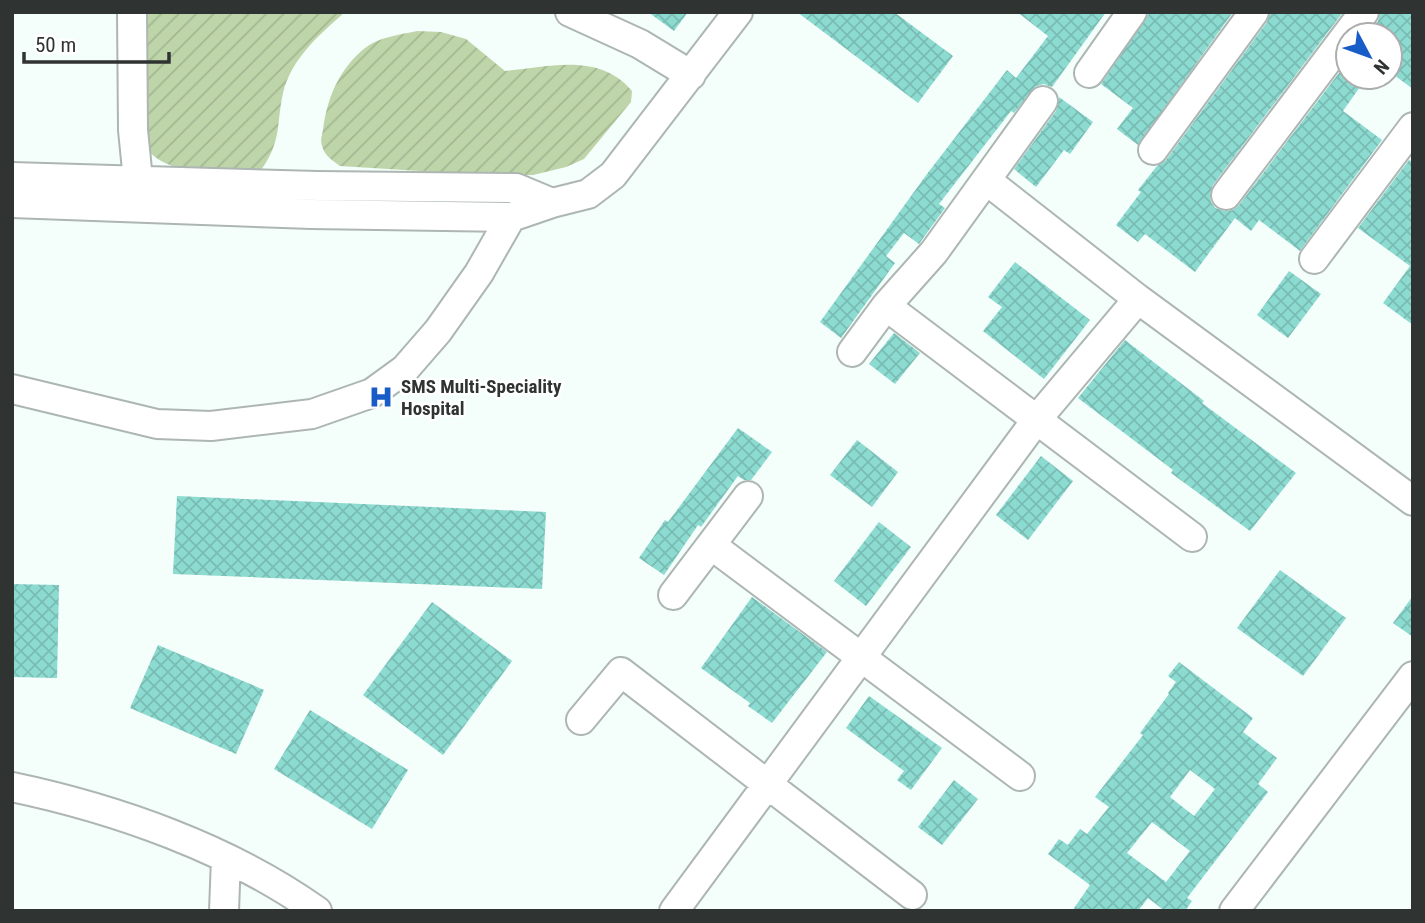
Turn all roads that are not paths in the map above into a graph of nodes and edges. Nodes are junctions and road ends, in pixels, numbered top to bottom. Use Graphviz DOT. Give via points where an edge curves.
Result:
graph roads {
  1 [pos="132,12"];
  2 [pos="570,12"];
  3 [pos="738,12"];
  4 [pos="1132,12"];
  5 [pos="1254,12"];
  6 [pos="1364,12"];
  7 [pos="1089,73"];
  8 [pos="691,75"];
  9 [pos="1043,101"];
  10 [pos="1413,127"];
  11 [pos="1153,150"];
  12 [pos="12,177"];
  13 [pos="138,180"];
  14 [pos="986,180"];
  15 [pos="307,186"];
  16 [pos="1226,195"];
  17 [pos="12,203"];
  18 [pos="552,203"];
  19 [pos="306,214"];
  20 [pos="511,217"];
  21 [pos="1314,259"];
  22 [pos="1138,299"];
  23 [pos="886,306"];
  24 [pos="852,352"];
  25 [pos="12,389"];
  26 [pos="1037,419"];
  27 [pos="748,496"];
  28 [pos="1413,500"];
  29 [pos="1192,537"];
  30 [pos="711,545"];
  31 [pos="673,595"];
  32 [pos="862,656"];
  33 [pos="1413,676"];
  34 [pos="581,720"];
  35 [pos="1020,776"];
  36 [pos="768,784"];
  37 [pos="12,788"];
  38 [pos="226,858"];
  39 [pos="912,895"];
  40 [pos="224,911"];
  41 [pos="317,911"];
  42 [pos="674,911"];
  43 [pos="1234,911"];
  1 -- 13 [label="street"];
  2 -- 8 [label="street" via="640,44"];
  3 -- 8 [label="street"];
  4 -- 7 [label="street"];
  5 -- 11 [label="street"];
  6 -- 16 [label="street"];
  8 -- 18 [label="street" via="613,176 588,194"];
  9 -- 14 [label="street"];
  10 -- 21 [label="street"];
  12 -- 13 [label="street"];
  13 -- 15 [label="street"];
  14 -- 22 [label="street"];
  14 -- 23 [label="street" via="922,268"];
  15 -- 18 [label="street" via="516,188"];
  15 -- 19 [label="street"];
  17 -- 19 [label="street"];
  18 -- 20 [label="street"];
  19 -- 20 [label="street"];
  20 -- 25 [label="street" via="479,273 405,369 372,393 312,414 211,426 157,424"];
  22 -- 26 [label="street"];
  22 -- 28 [label="street"];
  23 -- 24 [label="street"];
  23 -- 26 [label="street"];
  26 -- 29 [label="street"];
  26 -- 32 [label="street"];
  27 -- 30 [label="street"];
  30 -- 31 [label="street"];
  30 -- 32 [label="street"];
  32 -- 35 [label="street"];
  32 -- 36 [label="street"];
  33 -- 43 [label="street"];
  34 -- 36 [label="street" via="621,672"];
  36 -- 39 [label="street"];
  36 -- 42 [label="street"];
  37 -- 38 [label="street" via="143,824"];
  38 -- 40 [label="street"];
  38 -- 41 [label="street"];
}
